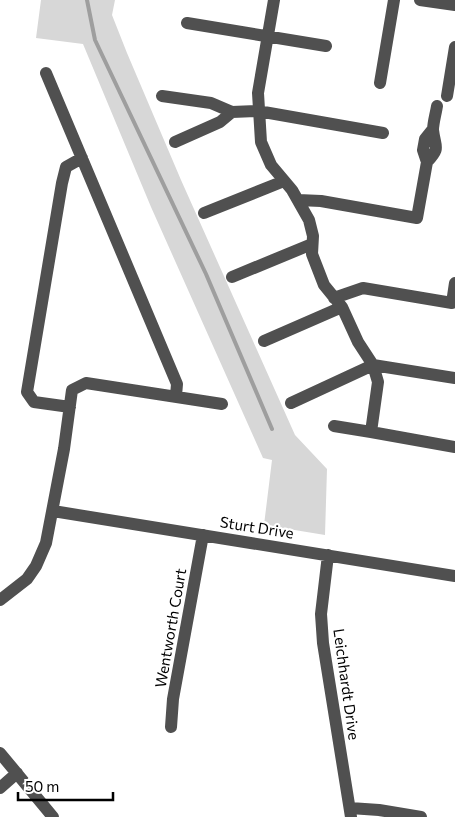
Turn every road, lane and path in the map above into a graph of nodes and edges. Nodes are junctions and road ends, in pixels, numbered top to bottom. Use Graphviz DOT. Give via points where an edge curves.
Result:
graph roads {
  1 [pos="274,0"];
  2 [pos="394,0"];
  3 [pos="420,0"];
  4 [pos="455,5"];
  5 [pos="187,22"];
  6 [pos="268,36"];
  7 [pos="326,46"];
  8 [pos="455,48"];
  9 [pos="46,73"];
  10 [pos="380,83"];
  11 [pos="162,96"];
  12 [pos="447,96"];
  13 [pos="438,106"];
  14 [pos="258,111"];
  15 [pos="232,112"];
  16 [pos="383,133"];
  17 [pos="176,142"];
  18 [pos="82,158"];
  19 [pos="284,181"];
  20 [pos="298,200"];
  21 [pos="204,213"];
  22 [pos="312,244"];
  23 [pos="232,277"];
  24 [pos="455,283"];
  25 [pos="338,303"];
  26 [pos="264,341"];
  27 [pos="373,365"];
  28 [pos="455,378"];
  29 [pos="176,396"];
  30 [pos="291,403"];
  31 [pos="222,404"];
  32 [pos="70,407"];
  33 [pos="334,426"];
  34 [pos="371,432"];
  35 [pos="455,447"];
  36 [pos="53,511"];
  37 [pos="203,534"];
  38 [pos="328,555"];
  39 [pos="455,576"];
  40 [pos="0,600"];
  41 [pos="171,727"];
  42 [pos="0,753"];
  43 [pos="17,773"];
  44 [pos="0,788"];
  45 [pos="351,813"];
  46 [pos="53,817"];
  47 [pos="421,817"];
  1 -- 6 [label="street"];
  2 -- 10 [label="street"];
  3 -- 4 [label="street"];
  5 -- 6 [label="street"];
  6 -- 7 [label="street"];
  6 -- 14 [label="street"];
  8 -- 12 [label="street"];
  9 -- 18 [label="street"];
  11 -- 15 [label="street" via="211,103"];
  13 -- 20 [label="street" via="433,129 425,139 423,150 427,162 417,218"];
  14 -- 15 [label="street"];
  14 -- 16 [label="street"];
  14 -- 19 [label="street" via="261,142 271,165"];
  15 -- 17 [label="street" via="220,122"];
  18 -- 29 [label="street" via="177,384"];
  18 -- 32 [label="street" via="66,167 62,184 27,392 34,402"];
  19 -- 20 [label="street"];
  19 -- 21 [label="street"];
  20 -- 22 [label="street" via="309,220"];
  22 -- 23 [label="street"];
  22 -- 25 [label="street" via="312,254 324,285"];
  24 -- 25 [label="street" via="452,302 364,288"];
  25 -- 26 [label="street"];
  25 -- 27 [label="street"];
  27 -- 28 [label="street"];
  27 -- 30 [label="street"];
  27 -- 34 [label="street" via="378,382"];
  29 -- 31 [label="street"];
  29 -- 32 [label="street" via="86,383 72,390"];
  32 -- 36 [label="street"];
  33 -- 34 [label="street"];
  34 -- 35 [label="street"];
  36 -- 37 [label="street, Sturt Drive"];
  36 -- 40 [label="street" via="46,543 36,566 27,578"];
  37 -- 38 [label="street, Sturt Drive"];
  37 -- 41 [label="street, Wentworth Court" via="173,699"];
  38 -- 39 [label="street, Sturt Drive"];
  38 -- 45 [label="street, Leichhardt Drive" via="321,614 323,643"];
  42 -- 43 [label="street"];
  43 -- 44 [label="street"];
  43 -- 46 [label="street"];
  45 -- 47 [label="street" via="379,810"];
}
